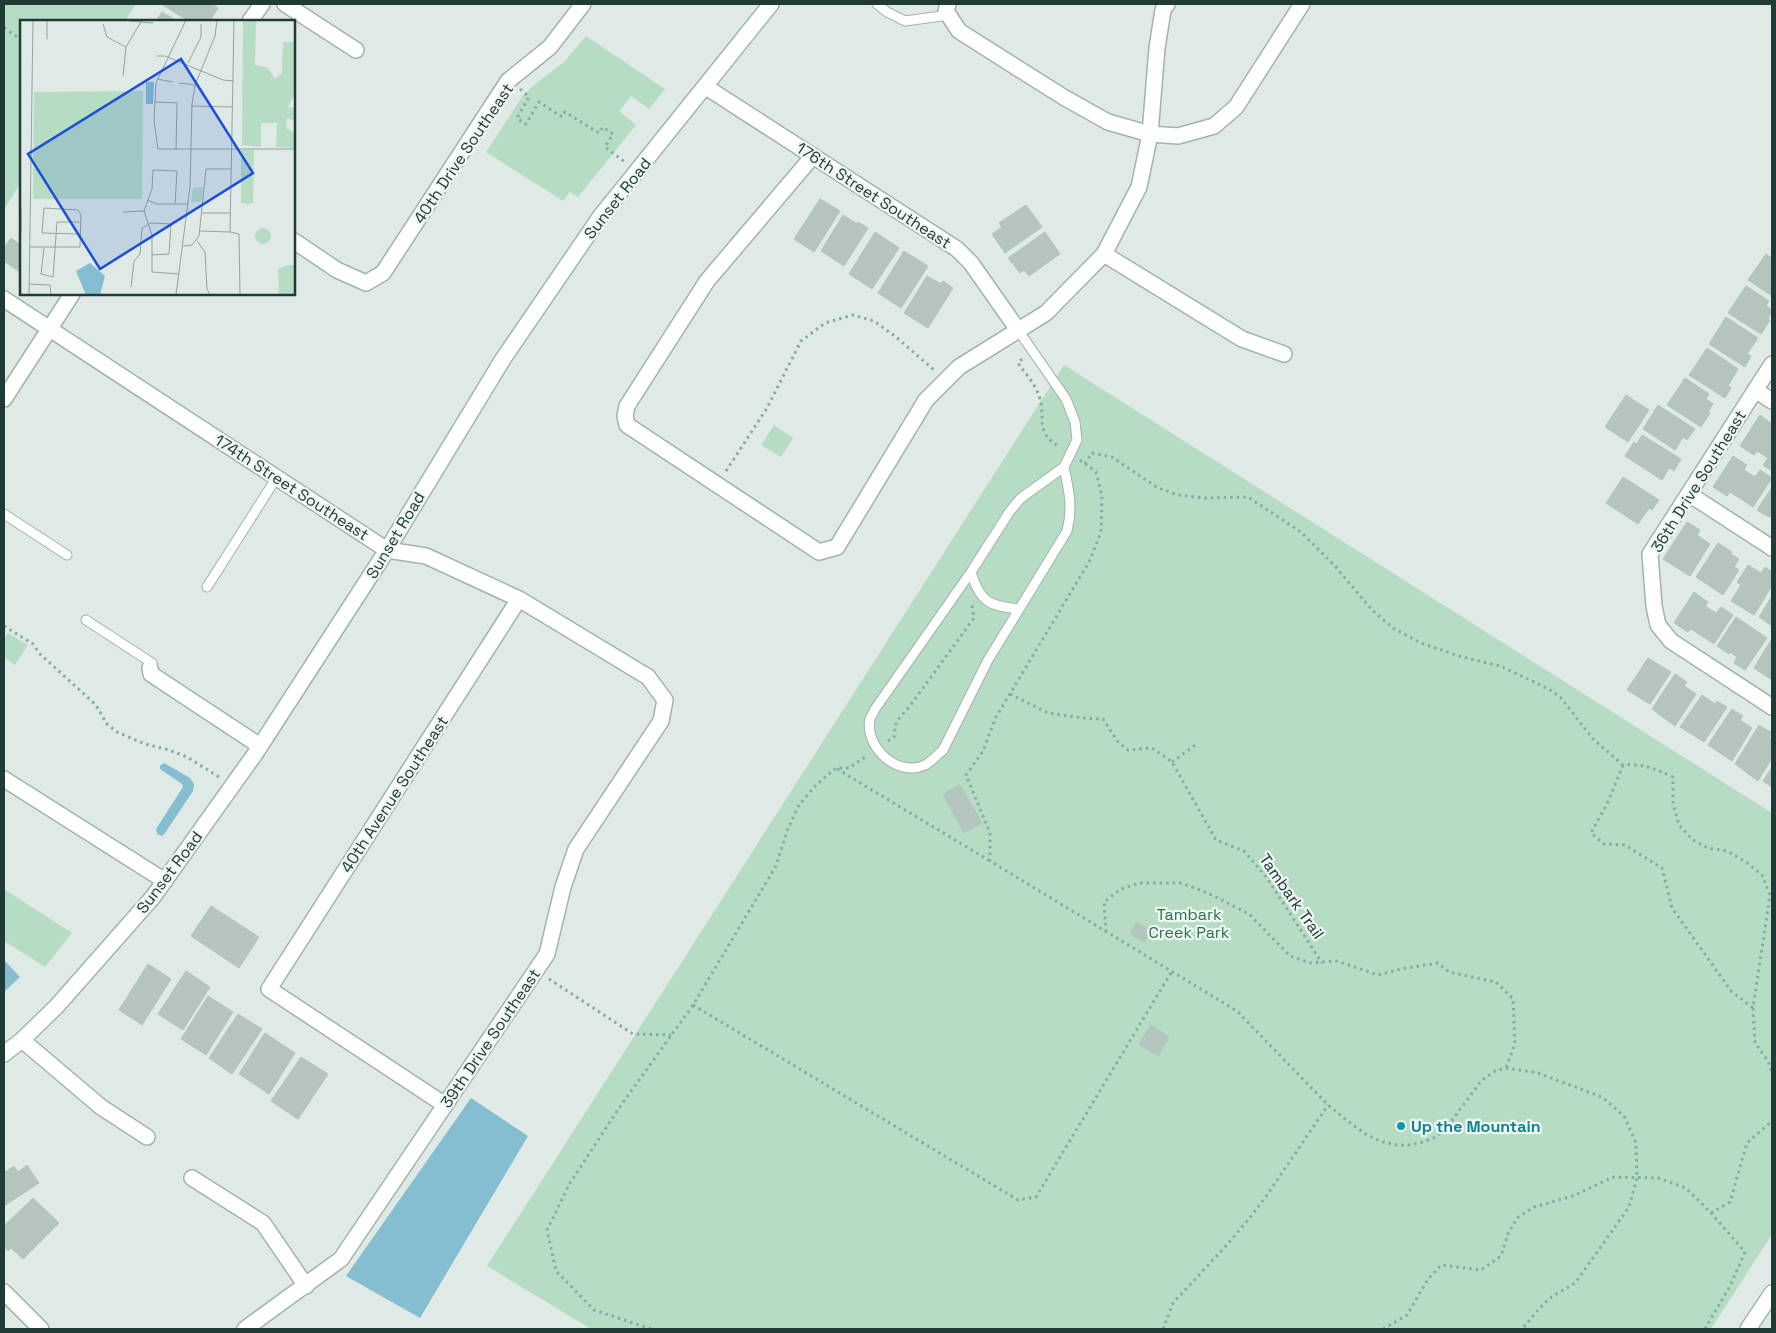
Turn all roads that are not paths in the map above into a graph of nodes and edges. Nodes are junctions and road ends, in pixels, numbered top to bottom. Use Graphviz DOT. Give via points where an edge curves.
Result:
graph roads {
  1 [pos="262,4"];
  2 [pos="285,4"];
  3 [pos="583,4"];
  4 [pos="770,4"];
  5 [pos="877,4"];
  6 [pos="1167,4"];
  7 [pos="1302,4"];
  8 [pos="948,10"];
  9 [pos="251,20"];
  10 [pos="356,50"];
  11 [pos="706,87"];
  12 [pos="1150,134"];
  13 [pos="813,156"];
  14 [pos="295,243"];
  15 [pos="1104,254"];
  16 [pos="71,295"];
  17 [pos="4,299"];
  18 [pos="49,328"];
  19 [pos="1018,330"];
  20 [pos="1284,354"];
  21 [pos="1772,364"];
  22 [pos="1755,390"];
  23 [pos="4,399"];
  24 [pos="1772,401"];
  25 [pos="1064,467"];
  26 [pos="277,477"];
  27 [pos="1689,494"];
  28 [pos="4,514"];
  29 [pos="1772,548"];
  30 [pos="387,550"];
  31 [pos="67,555"];
  32 [pos="971,572"];
  33 [pos="207,587"];
  34 [pos="519,598"];
  35 [pos="1019,609"];
  36 [pos="86,620"];
  37 [pos="150,668"];
  38 [pos="665,700"];
  39 [pos="1772,707"];
  40 [pos="260,746"];
  41 [pos="4,779"];
  42 [pos="165,880"];
  43 [pos="22,1040"];
  44 [pos="4,1054"];
  45 [pos="445,1104"];
  46 [pos="147,1137"];
  47 [pos="192,1178"];
  48 [pos="306,1286"];
  49 [pos="4,1292"];
  50 [pos="1772,1293"];
  51 [pos="41,1329"];
  52 [pos="244,1329"];
  53 [pos="1748,1329"];
  1 -- 9 [label="street"];
  2 -- 10 [label="street"];
  3 -- 14 [label="street, 40th Drive Southeast" via="550,47 510,80 383,273 366,283 337,270"];
  4 -- 11 [label="street, Sunset Road"];
  5 -- 8 [label="lane" via="905,21"];
  6 -- 12 [label="street" via="1163,10 1157,48"];
  7 -- 12 [label="street" via="1236,107 1214,126 1178,136"];
  8 -- 12 [label="street" via="959,31 1065,98 1108,122"];
  11 -- 13 [label="street, 176th Street Southeast"];
  11 -- 30 [label="street, Sunset Road" via="600,217 503,359"];
  12 -- 15 [label="street" via="1139,187"];
  13 -- 19 [label="street, 176th Street Southeast" via="957,249 971,263"];
  13 -- 19 [label="street" via="707,282 627,406 627,425 818,552 837,547 926,400 959,367"];
  15 -- 19 [label="street" via="1046,313"];
  15 -- 20 [label="street" via="1242,339"];
  16 -- 18 [label="street"];
  17 -- 18 [label="street, 174th Street Southeast"];
  18 -- 23 [label="street"];
  18 -- 26 [label="street, 174th Street Southeast"];
  19 -- 25 [label="lane" via="1066,399 1075,422 1077,440"];
  21 -- 22 [label="street, 36th Drive Southeast"];
  22 -- 24 [label="street"];
  22 -- 27 [label="street, 36th Drive Southeast"];
  25 -- 32 [label="lane" via="1021,498"];
  25 -- 35 [label="lane" via="1070,492 1071,514 1067,531"];
  26 -- 30 [label="street, 174th Street Southeast"];
  26 -- 33 [label="lane"];
  27 -- 29 [label="street"];
  27 -- 39 [label="street, 36th Drive Southeast" via="1650,554 1658,625 1670,641"];
  28 -- 31 [label="lane"];
  30 -- 34 [label="street, 174th Street Southeast" via="426,556"];
  30 -- 40 [label="street, Sunset Road"];
  32 -- 35 [label="lane" via="976,588 985,599 996,606"];
  32 -- 35 [label="lane" via="870,720 878,748 889,762 910,768 924,765 943,750 988,660"];
  34 -- 38 [label="street, 174th Street Southeast" via="648,677"];
  34 -- 45 [label="street, 40th Avenue Southeast" via="268,989"];
  36 -- 37 [label="lane" via="152,663"];
  37 -- 40 [label="street" via="152,674"];
  38 -- 45 [label="street, 39th Drive Southeast" via="661,722 576,849 547,954"];
  40 -- 42 [label="street, Sunset Road"];
  41 -- 42 [label="street"];
  42 -- 43 [label="street, Sunset Road" via="56,1008"];
  43 -- 44 [label="street, Sunset Road"];
  43 -- 46 [label="street" via="101,1106"];
  45 -- 48 [label="street, 39th Drive Southeast" via="341,1259"];
  47 -- 48 [label="street" via="263,1223"];
  48 -- 52 [label="street, 39th Drive Southeast"];
  49 -- 51 [label="street"];
  50 -- 53 [label="street"];
}
